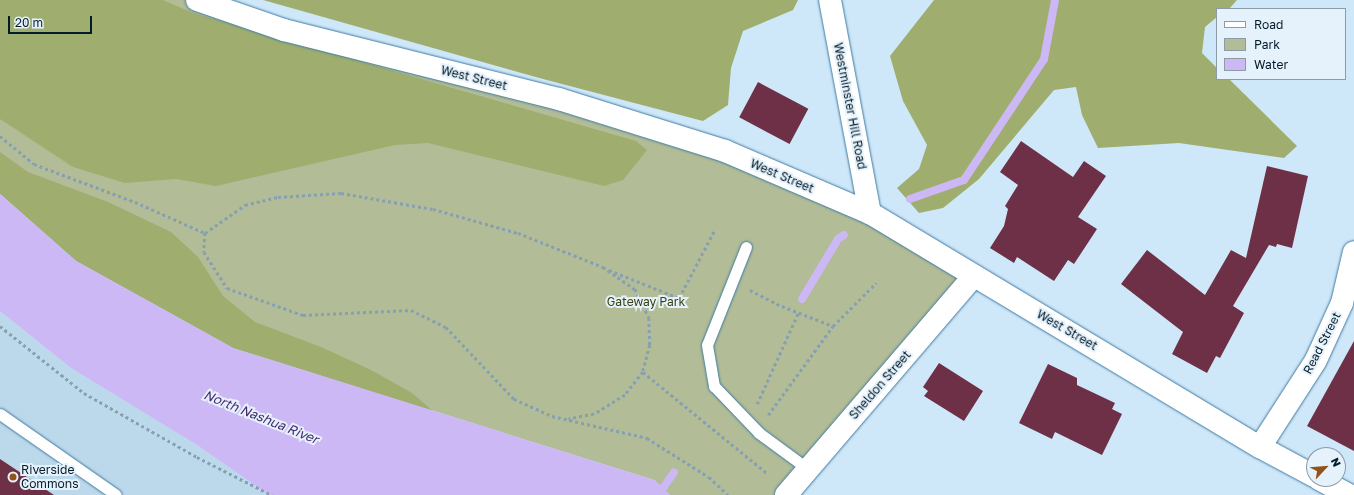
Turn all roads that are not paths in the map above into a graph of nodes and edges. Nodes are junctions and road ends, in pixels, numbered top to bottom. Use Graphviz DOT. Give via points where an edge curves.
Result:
graph roads {
  1 [pos="197,0"];
  2 [pos="830,0"];
  3 [pos="870,213"];
  4 [pos="746,247"];
  5 [pos="1354,252"];
  6 [pos="974,276"];
  7 [pos="0,414"];
  8 [pos="1260,447"];
  9 [pos="808,469"];
  10 [pos="1306,472"];
  11 [pos="1334,487"];
  12 [pos="791,494"];
  13 [pos="116,495"];
  14 [pos="1349,495"];
  1 -- 3 [label="street, West Street" via="284,30 559,99 724,151"];
  2 -- 3 [label="street, Westminster Hill Road"];
  3 -- 6 [label="street, West Street"];
  4 -- 9 [label="lane" via="708,345 714,386 759,433"];
  5 -- 8 [label="street, Read Street" via="1342,303 1316,360"];
  6 -- 8 [label="street, West Street"];
  6 -- 9 [label="street, Sheldon Street"];
  7 -- 13 [label="lane"];
  8 -- 10 [label="street, West Street"];
  9 -- 12 [label="street, Sheldon Street"];
  11 -- 14 [label="street"];
}
